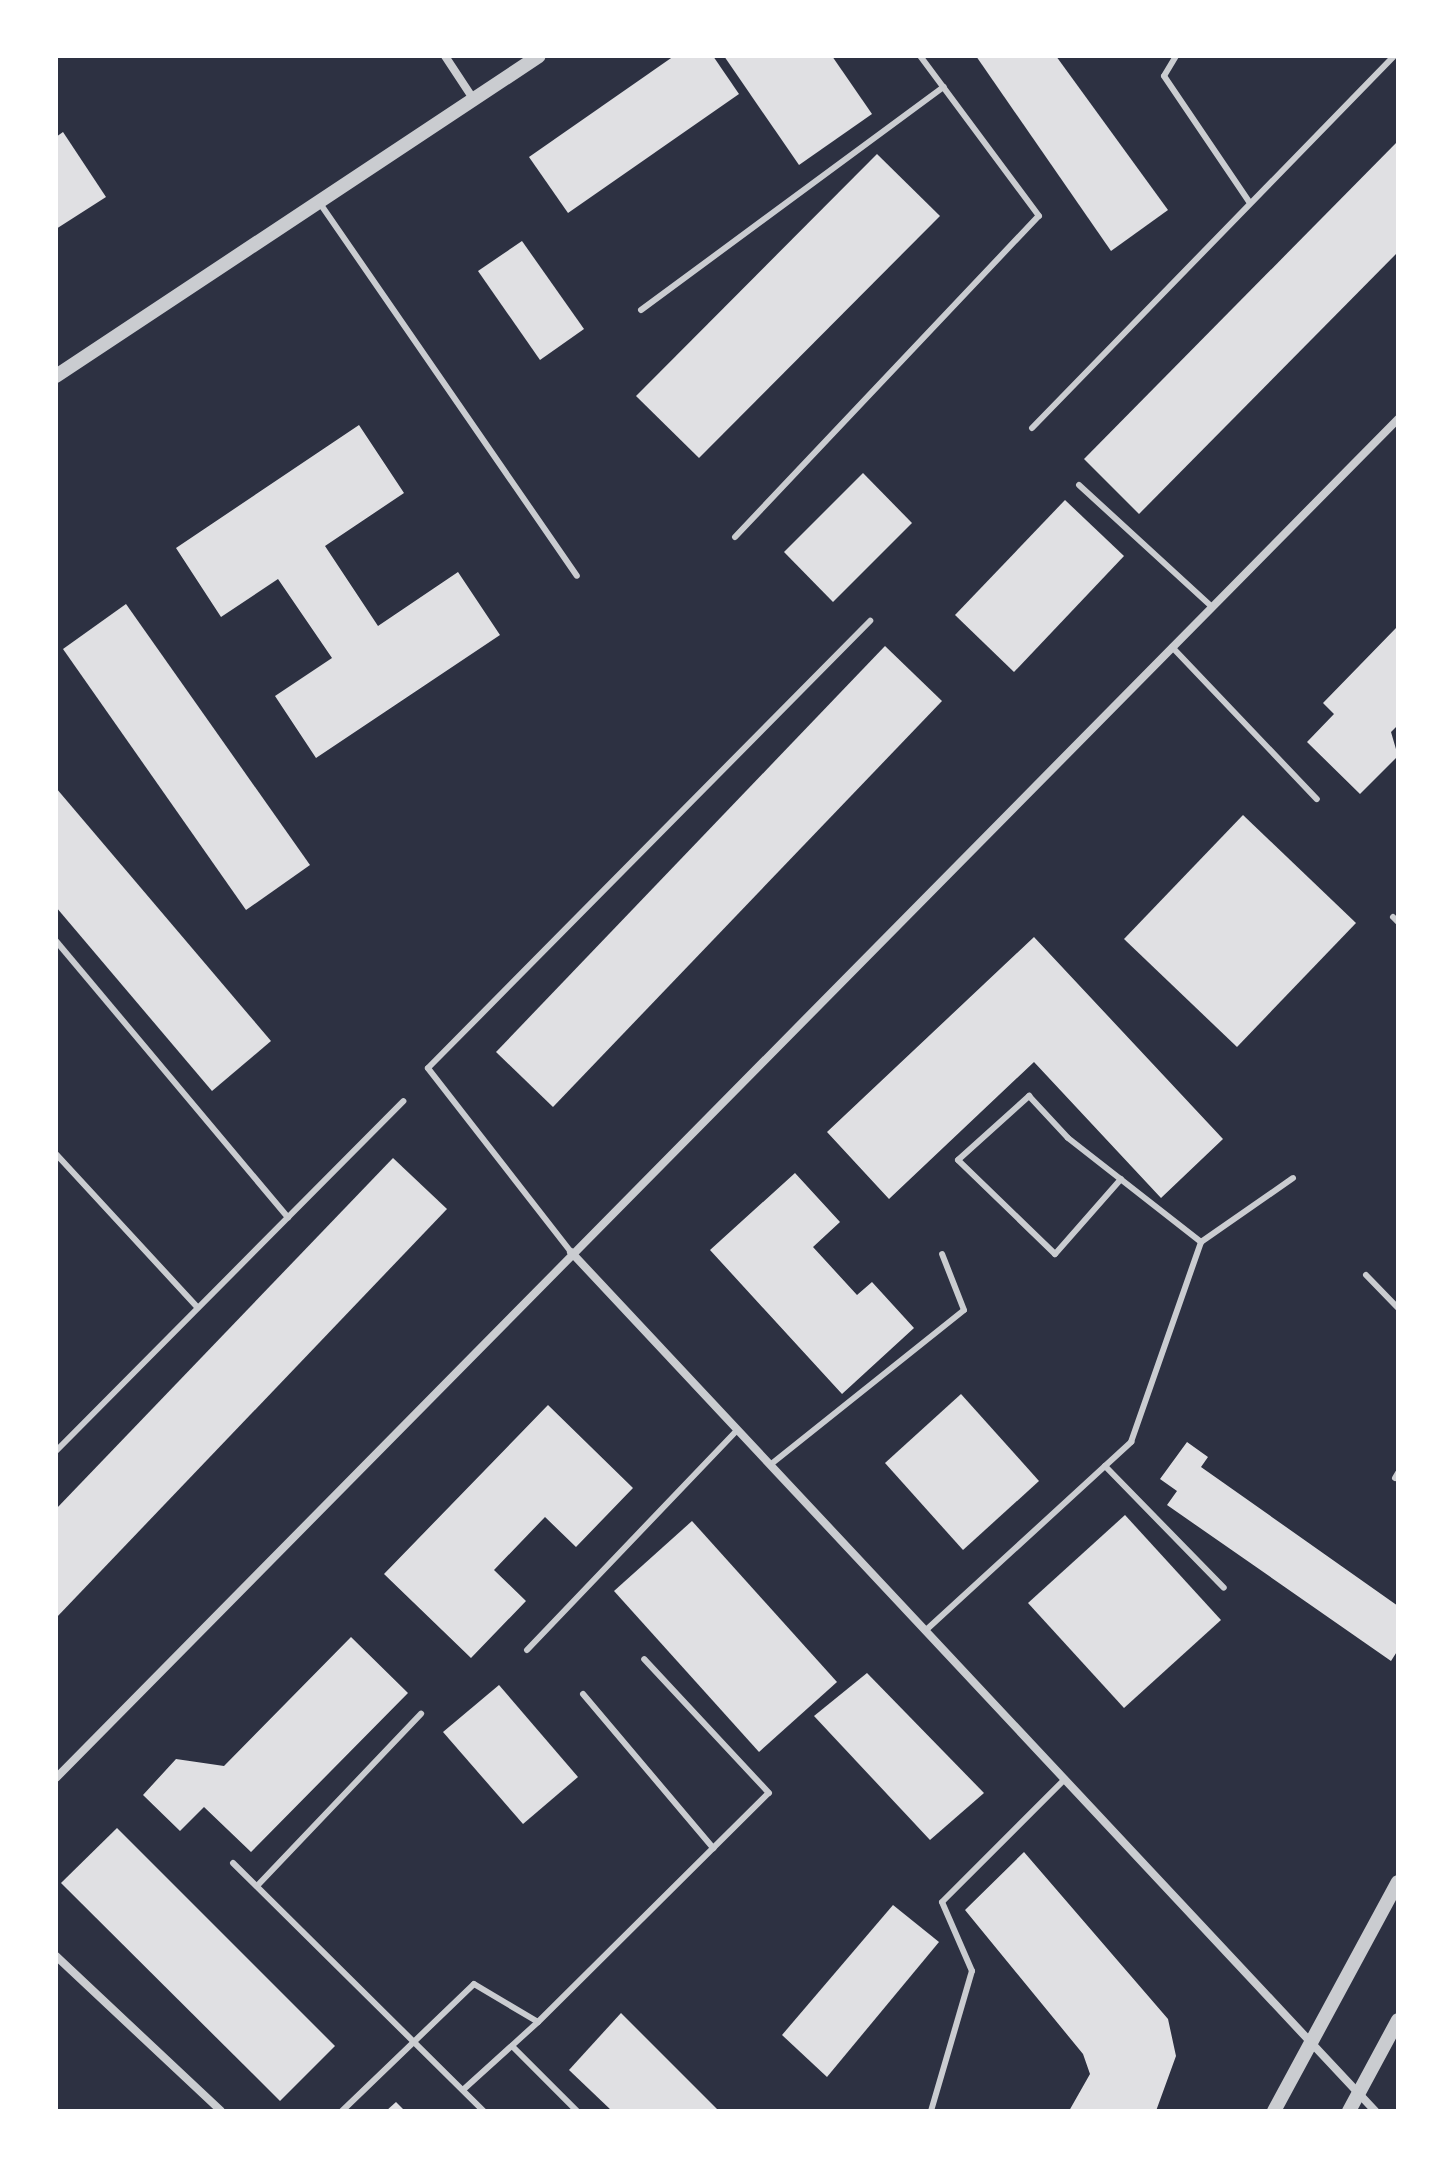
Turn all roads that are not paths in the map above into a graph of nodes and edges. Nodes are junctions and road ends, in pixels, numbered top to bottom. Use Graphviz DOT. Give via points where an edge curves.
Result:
graph roads {
  1 [pos="445,56"];
  2 [pos="539,56"];
  3 [pos="920,56"];
  4 [pos="1176,56"];
  5 [pos="1394,56"];
  6 [pos="944,87"];
  7 [pos="474,100"];
  8 [pos="319,202"];
  9 [pos="1250,203"];
  10 [pos="641,310"];
  11 [pos="56,376"];
  12 [pos="1398,419"];
  13 [pos="1032,428"];
  14 [pos="1079,485"];
  15 [pos="735,537"];
  16 [pos="577,576"];
  17 [pos="1212,607"];
  18 [pos="870,621"];
  19 [pos="1172,647"];
  20 [pos="1317,799"];
  21 [pos="56,941"];
  22 [pos="403,1101"];
  23 [pos="56,1154"];
  24 [pos="1293,1178"];
  25 [pos="1121,1179"];
  26 [pos="288,1217"];
  27 [pos="1201,1242"];
  28 [pos="571,1252"];
  29 [pos="942,1254"];
  30 [pos="1366,1275"];
  31 [pos="198,1308"];
  32 [pos="1398,1308"];
  33 [pos="737,1430"];
  34 [pos="56,1451"];
  35 [pos="770,1465"];
  36 [pos="1105,1466"];
  37 [pos="1224,1588"];
  38 [pos="925,1631"];
  39 [pos="527,1650"];
  40 [pos="644,1659"];
  41 [pos="583,1694"];
  42 [pos="421,1714"];
  43 [pos="56,1778"];
  44 [pos="1065,1779"];
  45 [pos="713,1848"];
  46 [pos="233,1863"];
  47 [pos="1398,1882"];
  48 [pos="257,1886"];
  49 [pos="56,1956"];
  50 [pos="1398,2020"];
  51 [pos="538,2022"];
  52 [pos="411,2039"];
  53 [pos="1312,2042"];
  54 [pos="512,2046"];
  55 [pos="463,2090"];
  56 [pos="1359,2092"];
  57 [pos="221,2111"];
  58 [pos="342,2111"];
  59 [pos="484,2111"];
  60 [pos="577,2111"];
  61 [pos="931,2111"];
  62 [pos="1274,2111"];
  63 [pos="1349,2111"];
  64 [pos="1375,2111"];
  1 -- 7 [label="street"];
  2 -- 7 [label="street"];
  3 -- 6 [label="lane"];
  4 -- 9 [label="lane" via="1164,76"];
  5 -- 9 [label="lane"];
  6 -- 10 [label="lane"];
  6 -- 15 [label="lane" via="1039,216"];
  7 -- 8 [label="street"];
  8 -- 11 [label="street"];
  8 -- 16 [label="lane"];
  9 -- 13 [label="lane"];
  12 -- 17 [label="street"];
  14 -- 17 [label="lane"];
  17 -- 19 [label="street"];
  18 -- 28 [label="lane" via="428,1068"];
  19 -- 20 [label="lane"];
  19 -- 28 [label="street"];
  21 -- 26 [label="lane"];
  22 -- 26 [label="lane"];
  23 -- 31 [label="lane"];
  24 -- 27 [label="lane"];
  25 -- 25 [label="lane" via="1029,1096 958,1160 1055,1254"];
  25 -- 27 [label="lane"];
  26 -- 31 [label="lane"];
  27 -- 36 [label="lane" via="1131,1442"];
  28 -- 33 [label="street"];
  28 -- 43 [label="street"];
  29 -- 35 [label="lane" via="964,1310"];
  30 -- 32 [label="lane"];
  31 -- 34 [label="lane"];
  33 -- 35 [label="street"];
  33 -- 39 [label="lane"];
  35 -- 38 [label="street"];
  36 -- 37 [label="lane"];
  36 -- 38 [label="lane"];
  38 -- 44 [label="street"];
  40 -- 45 [label="lane" via="769,1793"];
  41 -- 45 [label="lane"];
  42 -- 48 [label="lane"];
  44 -- 53 [label="street"];
  44 -- 61 [label="lane" via="942,1902 972,1971"];
  45 -- 51 [label="lane"];
  46 -- 48 [label="lane"];
  47 -- 53 [label="street"];
  48 -- 52 [label="lane"];
  49 -- 57 [label="street"];
  50 -- 56 [label="street"];
  51 -- 52 [label="lane" via="474,1984"];
  51 -- 54 [label="lane"];
  52 -- 55 [label="lane"];
  52 -- 58 [label="lane"];
  53 -- 56 [label="street"];
  53 -- 62 [label="street"];
  54 -- 55 [label="lane"];
  54 -- 60 [label="lane"];
  55 -- 59 [label="lane"];
  56 -- 63 [label="street"];
  56 -- 64 [label="street"];
}
